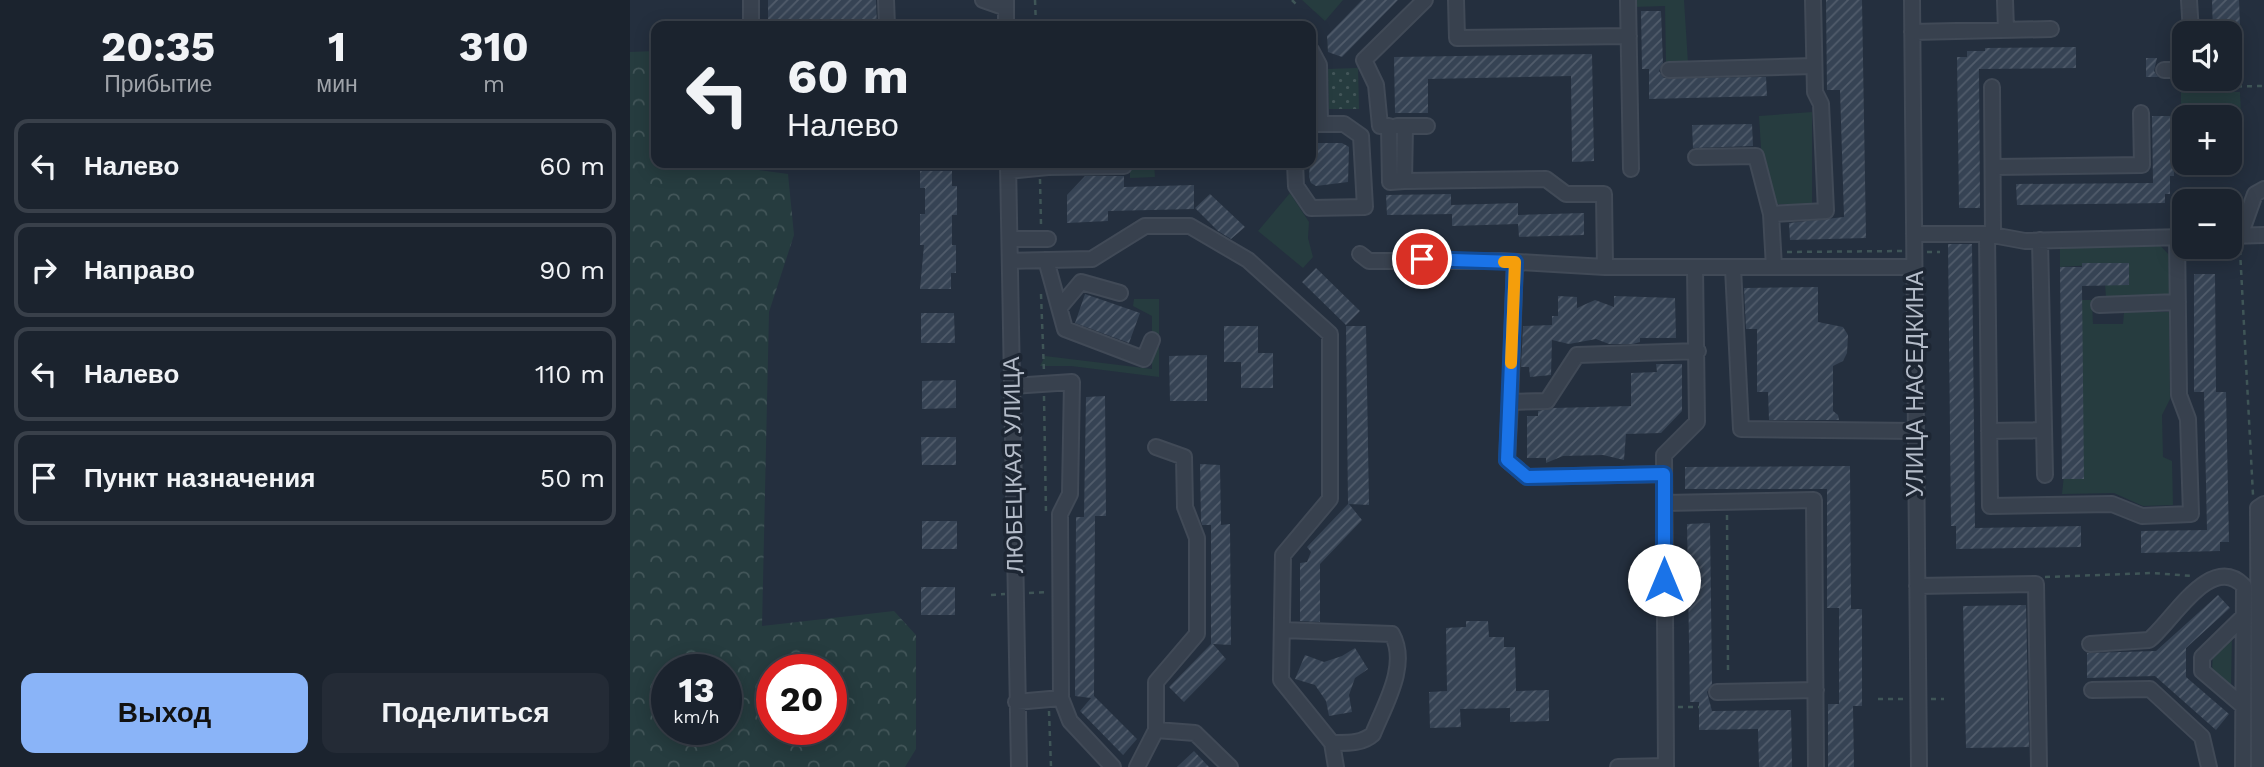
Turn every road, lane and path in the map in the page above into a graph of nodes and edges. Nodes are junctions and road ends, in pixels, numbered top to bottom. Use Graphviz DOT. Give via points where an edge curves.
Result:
graph roads {
  1 [pos="751,0"];
  2 [pos="886,0"];
  3 [pos="983,0"];
  4 [pos="1035,0"];
  5 [pos="1292,0"];
  6 [pos="1425,0"];
  7 [pos="1456,0"];
  8 [pos="1628,0"];
  9 [pos="1813,0"];
  10 [pos="1912,0"];
  11 [pos="2005,0"];
  12 [pos="2189,0"];
  13 [pos="1006,4"];
  14 [pos="1299,7"];
  15 [pos="751,21"];
  16 [pos="887,21"];
  17 [pos="1036,21"];
  18 [pos="2190,21"];
  19 [pos="2051,29"];
  20 [pos="2006,30"];
  21 [pos="1912,32"];
  22 [pos="1629,36"];
  23 [pos="1316,59"];
  24 [pos="1815,66"];
  25 [pos="1669,70"];
  26 [pos="2164,70"];
  27 [pos="2172,70"];
  28 [pos="2242,86"];
  29 [pos="2264,86"];
  30 [pos="1992,87"];
  31 [pos="1316,109"];
  32 [pos="2141,113"];
  33 [pos="1316,124"];
  34 [pos="1389,126"];
  35 [pos="1405,126"];
  36 [pos="1427,126"];
  37 [pos="1696,157"];
  38 [pos="1993,167"];
  39 [pos="1008,168"];
  40 [pos="1040,168"];
  41 [pos="1295,168"];
  42 [pos="1631,169"];
  43 [pos="1404,181"];
  44 [pos="2264,189"];
  45 [pos="1771,214"];
  46 [pos="2242,221"];
  47 [pos="1914,234"];
  48 [pos="1990,234"];
  49 [pos="2264,235"];
  50 [pos="2242,236"];
  51 [pos="2172,237"];
  52 [pos="1010,239"];
  53 [pos="1045,239"];
  54 [pos="2040,240"];
  55 [pos="1914,251"];
  56 [pos="1940,252"];
  57 [pos="1360,254"];
  58 [pos="2179,259"];
  59 [pos="2237,259"];
  60 [pos="1046,260"];
  61 [pos="1773,260"];
  62 [pos="1010,261"];
  63 [pos="1515,262"];
  64 [pos="1605,267"];
  65 [pos="1695,267"];
  66 [pos="1914,267"];
  67 [pos="1733,268"];
  68 [pos="1040,288"];
  69 [pos="1120,293"];
  70 [pos="2178,302"];
  71 [pos="2099,305"];
  72 [pos="1060,307"];
  73 [pos="1152,340"];
  74 [pos="1698,351"];
  75 [pos="1044,384"];
  76 [pos="1012,386"];
  77 [pos="1510,402"];
  78 [pos="2044,430"];
  79 [pos="1916,431"];
  80 [pos="1989,431"];
  81 [pos="1156,447"];
  82 [pos="1664,474"];
  83 [pos="2045,475"];
  84 [pos="1727,502"];
  85 [pos="1664,503"];
  86 [pos="2261,506"];
  87 [pos="1046,523"];
  88 [pos="2209,578"];
  89 [pos="2036,584"];
  90 [pos="1917,586"];
  91 [pos="2244,616"];
  92 [pos="1282,630"];
  93 [pos="2090,644"];
  94 [pos="1728,673"];
  95 [pos="2092,690"];
  96 [pos="1816,691"];
  97 [pos="1717,692"];
  98 [pos="1055,698"];
  99 [pos="1016,702"];
  100 [pos="2243,706"];
  101 [pos="1665,707"];
  102 [pos="1699,707"];
  103 [pos="1156,730"];
  104 [pos="1332,743"];
  105 [pos="1018,766"];
  106 [pos="1665,766"];
  107 [pos="1051,767"];
  108 [pos="1113,767"];
  109 [pos="1137,767"];
  110 [pos="1230,767"];
  111 [pos="1336,767"];
  112 [pos="1618,767"];
  113 [pos="1816,767"];
  114 [pos="1919,767"];
  115 [pos="2039,767"];
  116 [pos="2209,767"];
  117 [pos="2243,767"];
  118 [pos="2259,767"];
  1 -- 15 [label="street"];
  2 -- 16 [label="street"];
  3 -- 13 [label="street"];
  4 -- 17 [label="path"];
  5 -- 14 [label="path"];
  6 -- 34 [label="street" via="1364,60 1376,85 1380,125"];
  7 -- 22 [label="street" via="1457,38"];
  8 -- 22 [label="street"];
  9 -- 24 [label="street"];
  10 -- 21 [label="street, УЛИЦА НАСЕДКИНА"];
  11 -- 20 [label="street"];
  12 -- 18 [label="street"];
  19 -- 20 [label="street"];
  20 -- 21 [label="street"];
  21 -- 47 [label="street, УЛИЦА НАСЕДКИНА"];
  22 -- 42 [label="street"];
  23 -- 31 [label="street"];
  24 -- 25 [label="street"];
  24 -- 45 [label="street" via="1826,211"];
  26 -- 27 [label="street"];
  28 -- 29 [label="path"];
  30 -- 38 [label="street"];
  32 -- 38 [label="street" via="2142,165"];
  33 -- 41 [label="street" via="1349,126 1361,136 1365,207 1311,208 1296,186"];
  34 -- 35 [label="street"];
  34 -- 43 [label="street" via="1390,182"];
  35 -- 36 [label="street"];
  35 -- 43 [label="street"];
  37 -- 45 [label="street" via="1756,156"];
  38 -- 48 [label="street"];
  39 -- 52 [label="street, ЛЮБЕЦКАЯ УЛИЦА"];
  40 -- 53 [label="path"];
  43 -- 64 [label="street" via="1546,179 1566,194 1604,194"];
  44 -- 46 [label="street" via="2255,194"];
  45 -- 61 [label="street"];
  47 -- 48 [label="street"];
  47 -- 55 [label="street, УЛИЦА НАСЕДКИНА"];
  48 -- 54 [label="street"];
  48 -- 80 [label="street"];
  49 -- 50 [label="street"];
  51 -- 54 [label="street"];
  52 -- 53 [label="street"];
  52 -- 62 [label="street, ЛЮБЕЦКАЯ УЛИЦА"];
  54 -- 78 [label="street"];
  55 -- 56 [label="path"];
  55 -- 61 [label="path"];
  55 -- 66 [label="street, УЛИЦА НАСЕДКИНА"];
  57 -- 63 [label="street" via="1369,261"];
  58 -- 70 [label="street"];
  59 -- 86 [label="path" via="2254,501"];
  60 -- 62 [label="street"];
  60 -- 72 [label="street"];
  60 -- 92 [label="street" via="1092,259 1144,226 1190,226 1248,260 1330,334 1330,499 1283,555"];
  61 -- 66 [label="street"];
  61 -- 67 [label="street"];
  62 -- 76 [label="street, ЛЮБЕЦКАЯ УЛИЦА"];
  63 -- 64 [label="street"];
  63 -- 77 [label="street"];
  64 -- 65 [label="street"];
  65 -- 67 [label="street"];
  65 -- 74 [label="street"];
  66 -- 79 [label="street, УЛИЦА НАСЕДКИНА"];
  67 -- 79 [label="street" via="1741,429"];
  68 -- 75 [label="path"];
  69 -- 72 [label="street" via="1081,282"];
  70 -- 71 [label="street"];
  70 -- 80 [label="street" via="2179,395 2188,419 2191,514 2142,516 2112,505 1990,506"];
  72 -- 73 [label="street" via="1065,329 1144,359"];
  74 -- 77 [label="street" via="1577,355 1547,401"];
  74 -- 82 [label="street" via="1697,422 1664,455"];
  75 -- 76 [label="street"];
  75 -- 87 [label="path"];
  75 -- 98 [label="street" via="1072,382 1070,494 1060,514"];
  76 -- 99 [label="street, ЛЮБЕЦКАЯ УЛИЦА"];
  77 -- 82 [label="street" via="1507,460 1527,477"];
  78 -- 80 [label="street"];
  78 -- 83 [label="street"];
  79 -- 90 [label="street, УЛИЦА НАСЕДКИНА"];
  81 -- 103 [label="street" via="1184,457 1185,507 1197,538 1197,634 1156,682"];
  82 -- 85 [label="street"];
  84 -- 85 [label="street"];
  84 -- 94 [label="path"];
  84 -- 96 [label="street" via="1814,500"];
  85 -- 101 [label="street"];
  86 -- 118 [label="street"];
  88 -- 89 [label="path" via="2152,573 2047,575"];
  88 -- 91 [label="street" via="2228,576 2244,586"];
  88 -- 93 [label="street" via="2149,640"];
  89 -- 90 [label="street"];
  89 -- 115 [label="street"];
  90 -- 114 [label="street, УЛИЦА НАСЕДКИНА"];
  91 -- 100 [label="street"];
  91 -- 100 [label="street" via="2202,657 2202,671"];
  92 -- 104 [label="street" via="1281,680"];
  92 -- 104 [label="street" via="1376,631 1392,634 1398,645 1399,664 1373,734 1351,743"];
  95 -- 116 [label="street" via="2150,690 2202,737"];
  96 -- 97 [label="street"];
  96 -- 113 [label="street"];
  98 -- 99 [label="street"];
  98 -- 107 [label="path"];
  98 -- 108 [label="street"];
  99 -- 105 [label="street, ЛЮБЕЦКАЯ УЛИЦА"];
  100 -- 117 [label="street"];
  101 -- 102 [label="path"];
  101 -- 106 [label="street"];
  103 -- 109 [label="street"];
  103 -- 110 [label="street" via="1195,733"];
  104 -- 111 [label="street"];
  106 -- 112 [label="street"];
}
